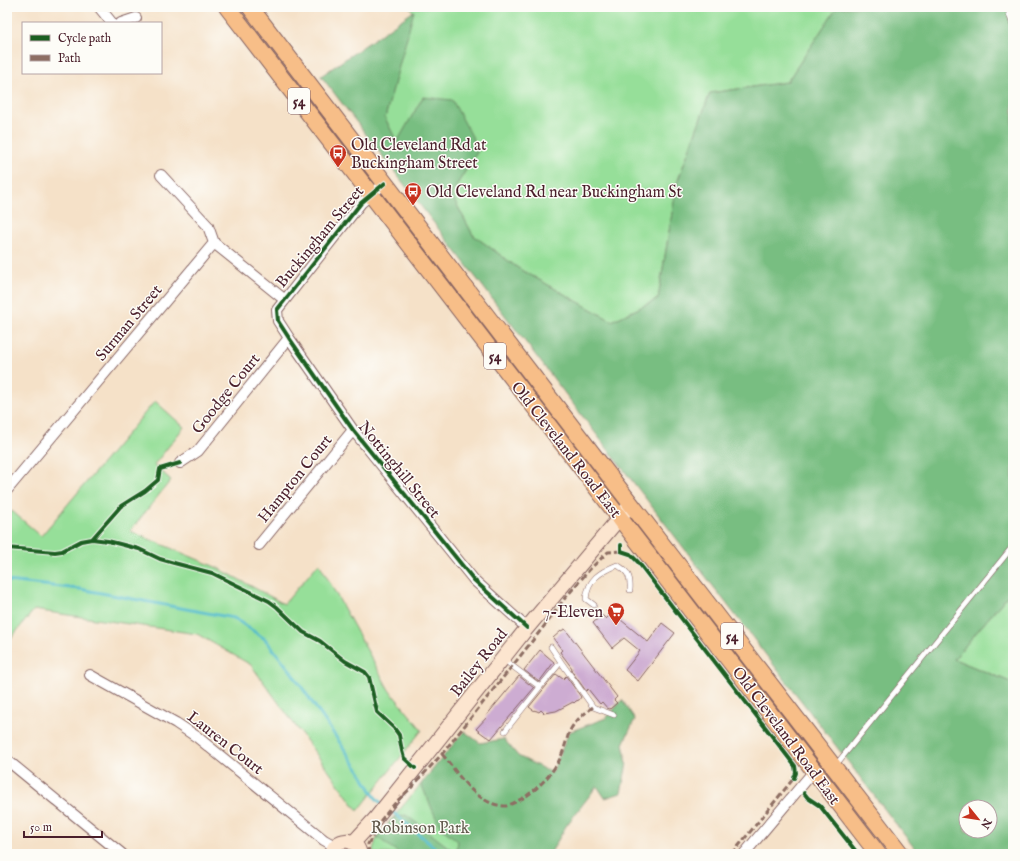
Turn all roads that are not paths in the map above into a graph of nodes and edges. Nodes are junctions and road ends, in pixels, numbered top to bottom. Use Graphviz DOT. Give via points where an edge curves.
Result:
graph roads {
  1 [pos="99,7"];
  2 [pos="227,7"];
  3 [pos="250,7"];
  4 [pos="1007,7"];
  5 [pos="136,18"];
  6 [pos="111,22"];
  7 [pos="124,22"];
  8 [pos="1013,26"];
  9 [pos="161,175"];
  10 [pos="385,182"];
  11 [pos="371,194"];
  12 [pos="214,243"];
  13 [pos="285,300"];
  14 [pos="277,310"];
  15 [pos="289,338"];
  16 [pos="353,430"];
  17 [pos="180,463"];
  18 [pos="7,490"];
  19 [pos="631,504"];
  20 [pos="620,516"];
  21 [pos="259,545"];
  22 [pos="1013,546"];
  23 [pos="630,590"];
  24 [pos="594,605"];
  25 [pos="527,628"];
  26 [pos="551,647"];
  27 [pos="503,658"];
  28 [pos="561,662"];
  29 [pos="90,674"];
  30 [pos="540,688"];
  31 [pos="614,715"];
  32 [pos="505,731"];
  33 [pos="7,760"];
  34 [pos="834,768"];
  35 [pos="814,770"];
  36 [pos="356,848"];
  37 [pos="333,850"];
  38 [pos="122,854"];
  39 [pos="744,854"];
  40 [pos="878,854"];
  41 [pos="901,854"];
  1 -- 6 [label="street"];
  2 -- 11 [label="main road, Old Cleveland Road East / 54"];
  3 -- 10 [label="main road, Old Cleveland Road East / 54"];
  4 -- 8 [label="lane"];
  5 -- 7 [label="street"];
  9 -- 12 [label="street" via="208,226"];
  10 -- 11 [label="street, Buckingham Street"];
  10 -- 19 [label="main road, Old Cleveland Road East / 54"];
  11 -- 13 [label="street, Buckingham Street" via="361,203"];
  11 -- 20 [label="main road, Old Cleveland Road East / 54"];
  12 -- 13 [label="street"];
  12 -- 18 [label="street, Surman Street"];
  13 -- 14 [label="street, Buckingham Street"];
  14 -- 15 [label="street, Nottinghill Street" via="278,321"];
  15 -- 16 [label="street, Nottinghill Street"];
  15 -- 17 [label="street, Goodge Court" via="198,451"];
  16 -- 21 [label="street, Hampton Court"];
  16 -- 25 [label="street, Nottinghill Street" via="474,580"];
  19 -- 20 [label="street, Bailey Road"];
  19 -- 34 [label="main road, Old Cleveland Road East / 54"];
  20 -- 25 [label="street, Bailey Road"];
  20 -- 35 [label="main road, Old Cleveland Road East / 54"];
  22 -- 34 [label="lane"];
  23 -- 24 [label="lane" via="631,581 625,570 617,565 606,569 592,580 587,590 586,599"];
  25 -- 27 [label="street, Bailey Road"];
  26 -- 28 [label="lane"];
  27 -- 30 [label="lane"];
  27 -- 36 [label="street, Bailey Road" via="398,789"];
  28 -- 30 [label="lane"];
  28 -- 31 [label="lane" via="593,707"];
  29 -- 37 [label="street, Lauren Court" via="198,737"];
  30 -- 32 [label="lane"];
  33 -- 38 [label="street"];
  34 -- 41 [label="main road, Old Cleveland Road East / 54"];
  35 -- 39 [label="street"];
  35 -- 40 [label="main road, Old Cleveland Road East / 54"];
  36 -- 37 [label="street" via="349,841 341,842"];
}
